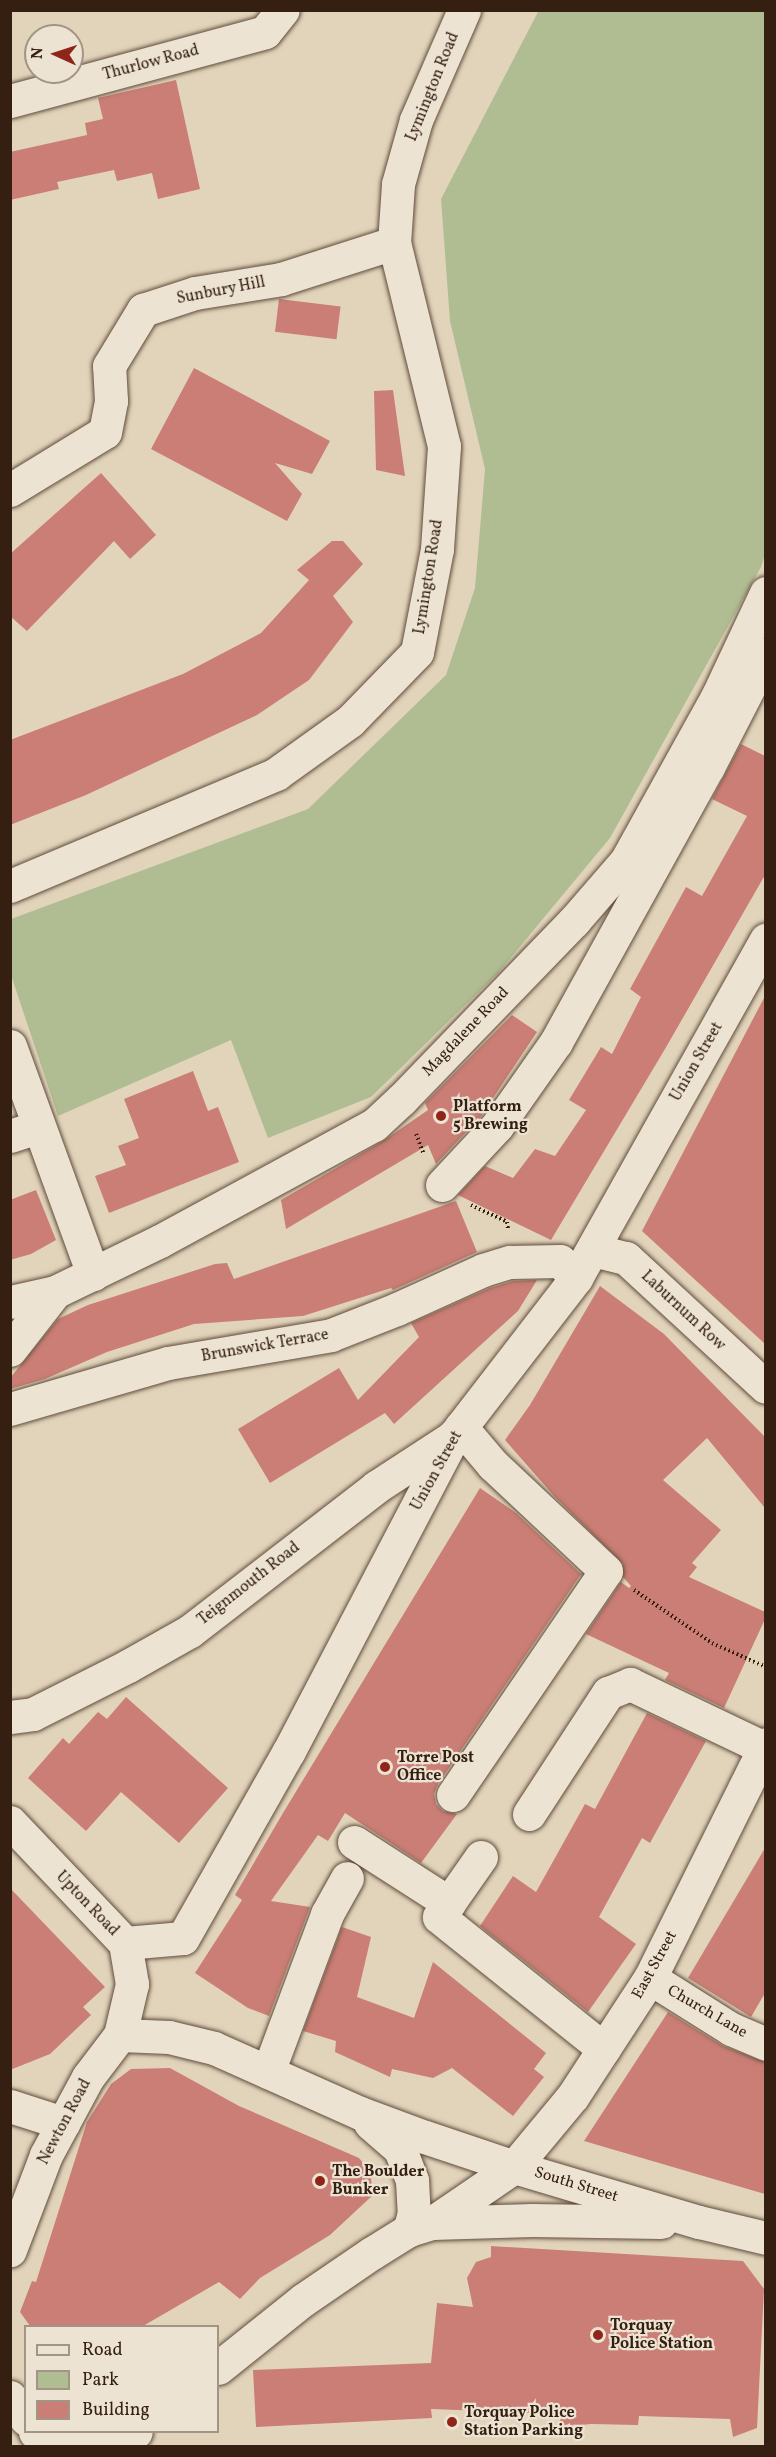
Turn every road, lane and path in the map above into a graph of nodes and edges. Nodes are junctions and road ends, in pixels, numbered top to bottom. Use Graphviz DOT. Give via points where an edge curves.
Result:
graph roads {
  1 [pos="283,10"];
  2 [pos="464,10"];
  3 [pos="10,101"];
  4 [pos="394,243"];
  5 [pos="10,490"];
  6 [pos="765,593"];
  7 [pos="765,654"];
  8 [pos="10,886"];
  9 [pos="765,940"];
  10 [pos="10,1046"];
  11 [pos="24,1132"];
  12 [pos="442,1185"];
  13 [pos="593,1250"];
  14 [pos="93,1274"];
  15 [pos="576,1278"];
  16 [pos="56,1292"];
  17 [pos="10,1302"];
  18 [pos="10,1350"];
  19 [pos="765,1387"];
  20 [pos="10,1409"];
  21 [pos="458,1431"];
  22 [pos="606,1571"];
  23 [pos="765,1667"];
  24 [pos="22,1716"];
  25 [pos="10,1738"];
  26 [pos="764,1746"];
  27 [pos="453,1795"];
  28 [pos="529,1814"];
  29 [pos="11,1822"];
  30 [pos="354,1842"];
  31 [pos="481,1857"];
  32 [pos="347,1878"];
  33 [pos="449,1903"];
  34 [pos="125,1943"];
  35 [pos="650,1978"];
  36 [pos="120,2035"];
  37 [pos="765,2044"];
  38 [pos="604,2049"];
  39 [pos="268,2072"];
  40 [pos="10,2106"];
  41 [pos="360,2114"];
  42 [pos="63,2123"];
  43 [pos="514,2167"];
  44 [pos="16,2215"];
  45 [pos="699,2222"];
  46 [pos="421,2227"];
  47 [pos="765,2238"];
  48 [pos="10,2250"];
  49 [pos="219,2367"];
  50 [pos="10,2397"];
  51 [pos="24,2416"];
  52 [pos="36,2433"];
  53 [pos="132,2433"];
  54 [pos="154,2433"];
  55 [pos="143,2446"];
  1 -- 3 [label="street, Thurlow Road" via="265,32"];
  2 -- 4 [label="street, Lymington Road" via="416,120 398,184"];
  4 -- 5 [label="street, Sunbury Hill" via="281,279 195,293 143,310 109,366 111,401 105,432"];
  4 -- 8 [label="street, Lymington Road" via="444,446 437,549 417,652 350,721 276,774"];
  6 -- 14 [label="street, Magdalene Road" via="717,697 626,861 574,921 402,1099 374,1125"];
  7 -- 12 [label="street" via="708,767 556,1042 497,1126"];
  9 -- 13 [label="street, Union Street"];
  10 -- 11 [label="street"];
  11 -- 14 [label="street"];
  13 -- 15 [label="street, Union Street"];
  13 -- 19 [label="street, Laburnum Row" via="626,1258"];
  14 -- 16 [label="street, Magdalene Road"];
  15 -- 20 [label="street, Brunswick Terrace" via="560,1261 510,1262 332,1335 168,1363"];
  15 -- 21 [label="street, Union Street"];
  16 -- 17 [label="street, Magdalene Road"];
  16 -- 18 [label="street"];
  21 -- 22 [label="street"];
  21 -- 24 [label="street, Teignmouth Road" via="376,1487 190,1631 128,1666"];
  21 -- 34 [label="street, Union Street" via="289,1751 183,1938"];
  22 -- 23 [label="path" via="712,1643"];
  22 -- 27 [label="street"];
  24 -- 25 [label="street, Teignmouth Road"];
  26 -- 28 [label="street" via="630,1684 608,1693"];
  26 -- 35 [label="street, East Street"];
  29 -- 34 [label="street, Upton Road"];
  30 -- 33 [label="street"];
  31 -- 33 [label="street"];
  32 -- 39 [label="street" via="327,1914"];
  33 -- 38 [label="street" via="439,1917"];
  34 -- 36 [label="street, Upton Road" via="132,1984"];
  35 -- 37 [label="street, Church Lane" via="731,2029"];
  35 -- 38 [label="street, East Street"];
  36 -- 39 [label="street" via="169,2037 214,2048"];
  36 -- 42 [label="street, Newton Road" via="88,2077"];
  38 -- 43 [label="street, East Street" via="573,2096"];
  39 -- 41 [label="street"];
  40 -- 42 [label="street"];
  41 -- 43 [label="street"];
  41 -- 46 [label="street" via="400,2149 412,2180 414,2212"];
  42 -- 44 [label="street, Newton Road"];
  43 -- 45 [label="street, South Street"];
  43 -- 46 [label="street, South Street"];
  44 -- 48 [label="street, Newton Road"];
  45 -- 46 [label="street, South Street" via="532,2220"];
  45 -- 47 [label="street, South Street"];
  46 -- 49 [label="street, South Street" via="303,2300"];
  50 -- 51 [label="street"];
  52 -- 53 [label="street" via="49,2439 104,2441"];
  54 -- 55 [label="street"];
}
